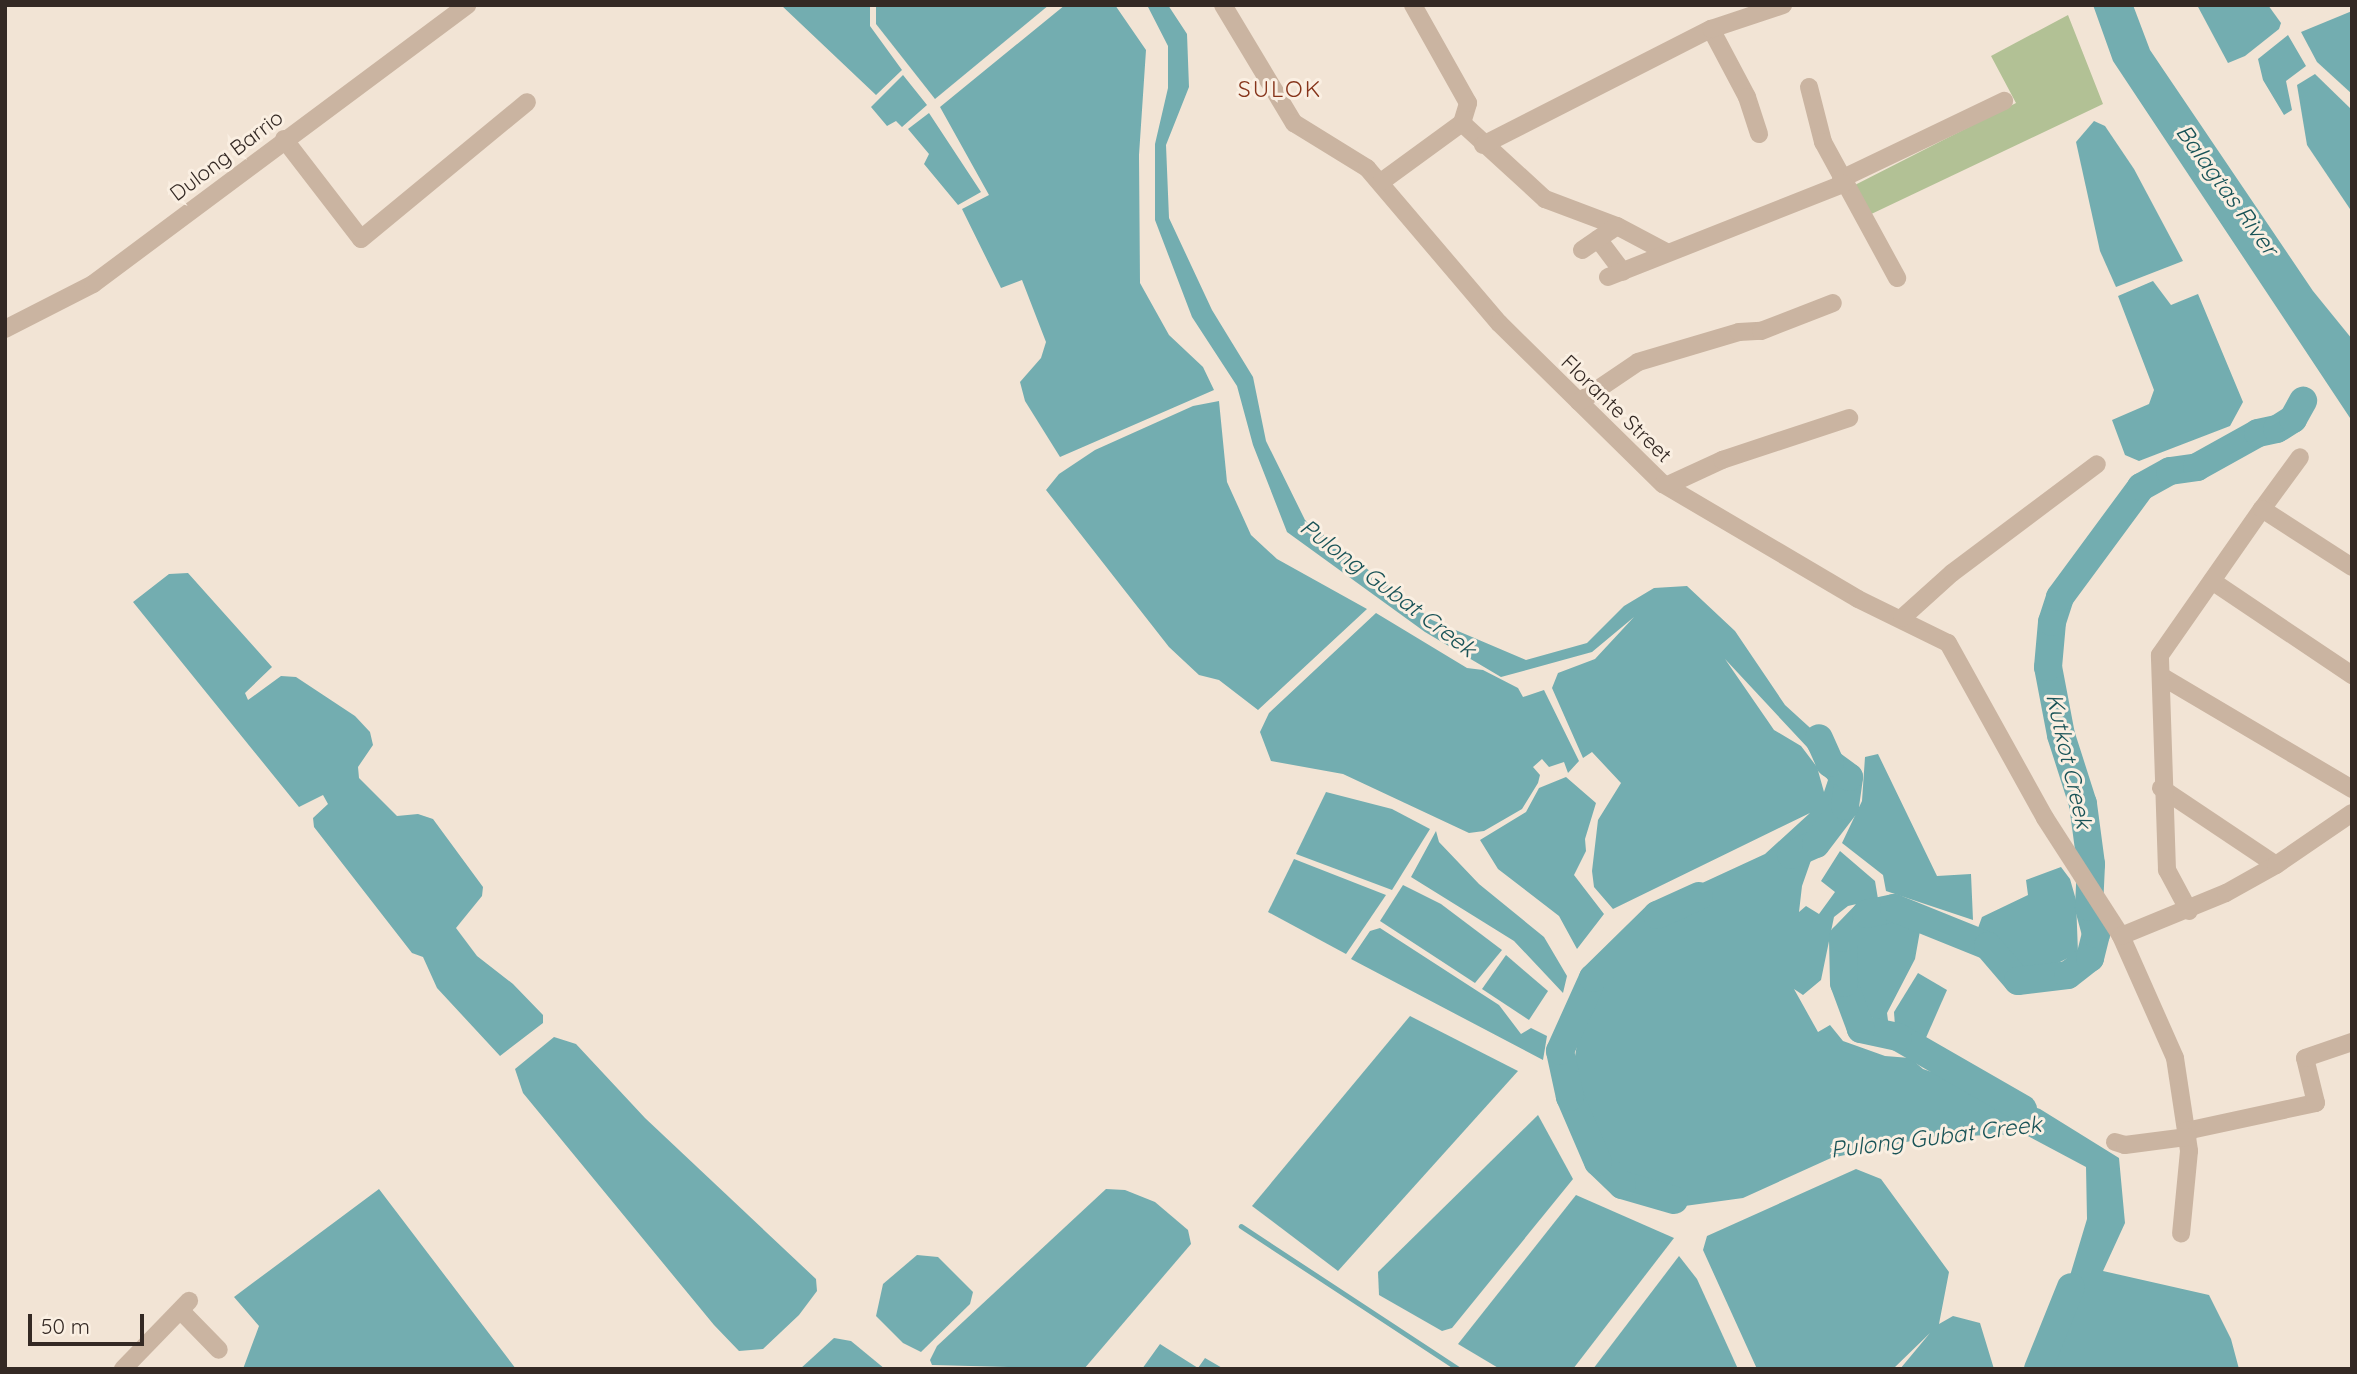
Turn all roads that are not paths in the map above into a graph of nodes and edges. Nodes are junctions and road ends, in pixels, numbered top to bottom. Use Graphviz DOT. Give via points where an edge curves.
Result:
graph roads {
  1 [pos="467,5"];
  2 [pos="1223,5"];
  3 [pos="1417,6"];
  4 [pos="1775,6"];
  5 [pos="1711,29"];
  6 [pos="1809,87"];
  7 [pos="527,102"];
  8 [pos="2004,102"];
  9 [pos="1462,123"];
  10 [pos="1759,134"];
  11 [pos="284,139"];
  12 [pos="1483,145"];
  13 [pos="1381,182"];
  14 [pos="1842,182"];
  15 [pos="1617,226"];
  16 [pos="1598,239"];
  17 [pos="1582,250"];
  18 [pos="1666,252"];
  19 [pos="1897,278"];
  20 [pos="1833,303"];
  21 [pos="5,329"];
  22 [pos="1578,401"];
  23 [pos="1849,418"];
  24 [pos="2300,457"];
  25 [pos="2097,464"];
  26 [pos="1668,485"];
  27 [pos="2262,509"];
  28 [pos="2352,567"];
  29 [pos="2212,581"];
  30 [pos="1902,618"];
  31 [pos="2352,675"];
  32 [pos="2161,676"];
  33 [pos="2161,788"];
  34 [pos="2352,789"];
  35 [pos="2352,813"];
  36 [pos="2276,865"];
  37 [pos="2189,912"];
  38 [pos="2121,936"];
  39 [pos="2352,1042"];
  40 [pos="2186,1134"];
  41 [pos="2115,1142"];
  42 [pos="2181,1234"];
  43 [pos="219,1350"];
  44 [pos="130,1366"];
  1 -- 11 [label="street, Dulong Barrio"];
  2 -- 13 [label="street, Florante Street" via="1294,123 1355,157"];
  3 -- 9 [label="street" via="1468,103"];
  4 -- 5 [label="street"];
  5 -- 10 [label="street" via="1748,97"];
  5 -- 12 [label="street"];
  6 -- 14 [label="street" via="1823,142"];
  7 -- 11 [label="street" via="361,239"];
  8 -- 14 [label="street"];
  9 -- 12 [label="street"];
  9 -- 13 [label="street"];
  11 -- 21 [label="street, Dulong Barrio" via="93,284"];
  12 -- 15 [label="street" via="1551,203"];
  13 -- 22 [label="street, Florante Street" via="1499,323"];
  14 -- 18 [label="street"];
  14 -- 19 [label="street"];
  15 -- 16 [label="street"];
  15 -- 18 [label="street"];
  16 -- 17 [label="street"];
  16 -- 18 [label="street" via="1615,275"];
  20 -- 22 [label="street" via="1761,331 1739,332 1638,362"];
  22 -- 26 [label="street, Florante Street"];
  23 -- 26 [label="street" via="1723,460"];
  24 -- 27 [label="street"];
  25 -- 30 [label="street" via="1952,573"];
  26 -- 30 [label="street, Florante Street" via="1858,599"];
  27 -- 28 [label="street"];
  27 -- 29 [label="street"];
  29 -- 31 [label="street"];
  29 -- 32 [label="street" via="2160,655"];
  30 -- 38 [label="street, Florante Street" via="1948,643 2045,818"];
  32 -- 33 [label="street"];
  32 -- 34 [label="street"];
  33 -- 36 [label="street"];
  33 -- 37 [label="street" via="2167,870"];
  35 -- 36 [label="street"];
  36 -- 37 [label="street"];
  37 -- 38 [label="street"];
  38 -- 40 [label="street, Florante Street" via="2175,1058"];
  39 -- 40 [label="street" via="2305,1058 2316,1103"];
  40 -- 41 [label="street" via="2124,1145"];
  40 -- 42 [label="street, Florante Street"];
  43 -- 44 [label="street" via="185,1306"];
}
